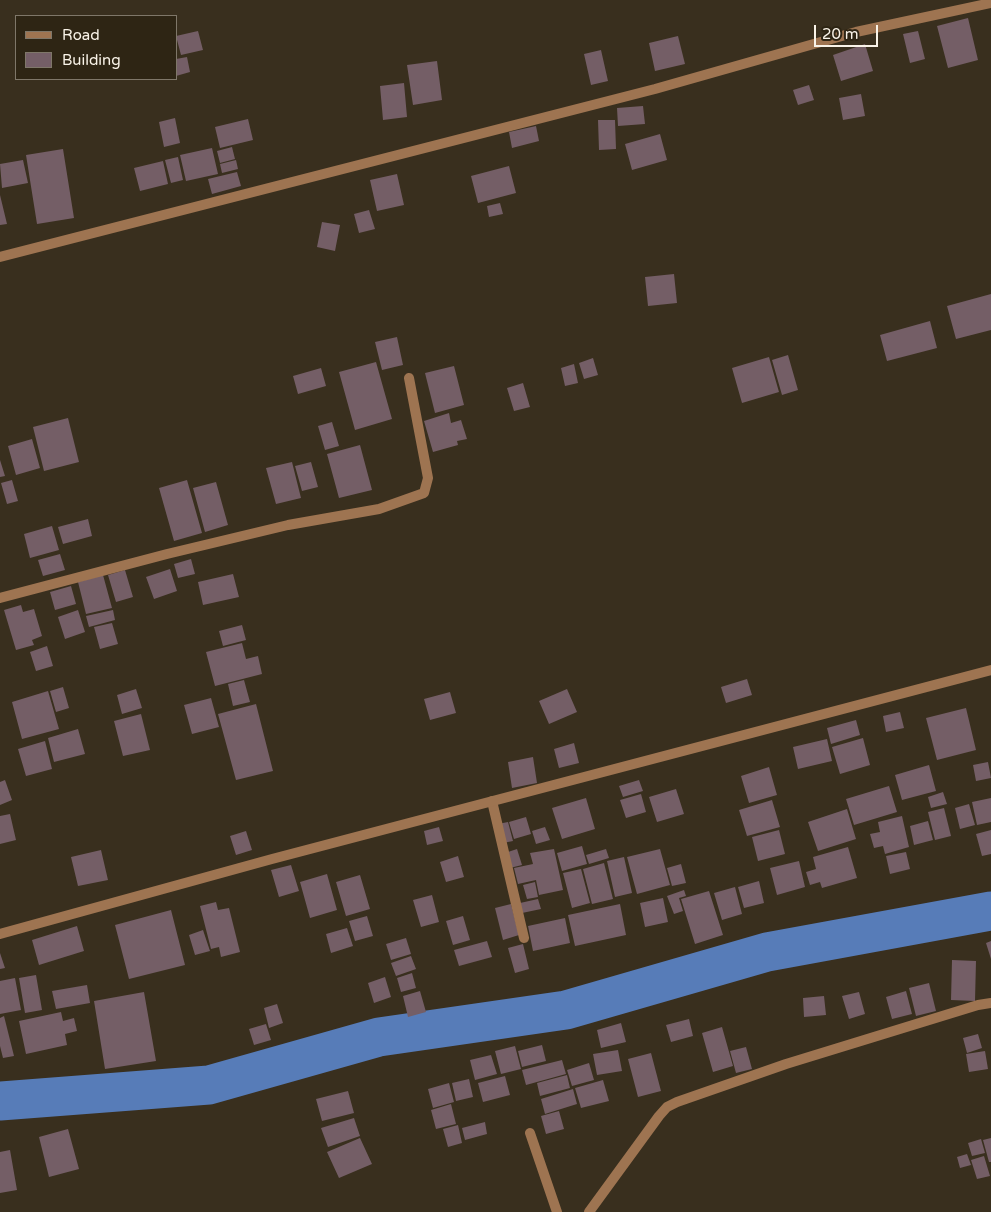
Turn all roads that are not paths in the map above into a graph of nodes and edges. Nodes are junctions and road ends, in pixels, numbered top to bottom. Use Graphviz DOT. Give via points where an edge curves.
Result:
graph roads {
  1 [pos="991,3"];
  2 [pos="0,257"];
  3 [pos="409,378"];
  4 [pos="0,598"];
  5 [pos="991,670"];
  6 [pos="492,801"];
  7 [pos="0,934"];
  8 [pos="524,938"];
  9 [pos="991,1003"];
  10 [pos="530,1133"];
  11 [pos="557,1212"];
  12 [pos="589,1212"];
  1 -- 2 [label="street" via="856,32 655,89"];
  3 -- 4 [label="street" via="428,478 424,493 379,509 288,525"];
  5 -- 6 [label="street"];
  6 -- 7 [label="street"];
  6 -- 8 [label="street"];
  9 -- 12 [label="street" via="796,1061 676,1102 659,1116"];
  10 -- 11 [label="street"];
}
